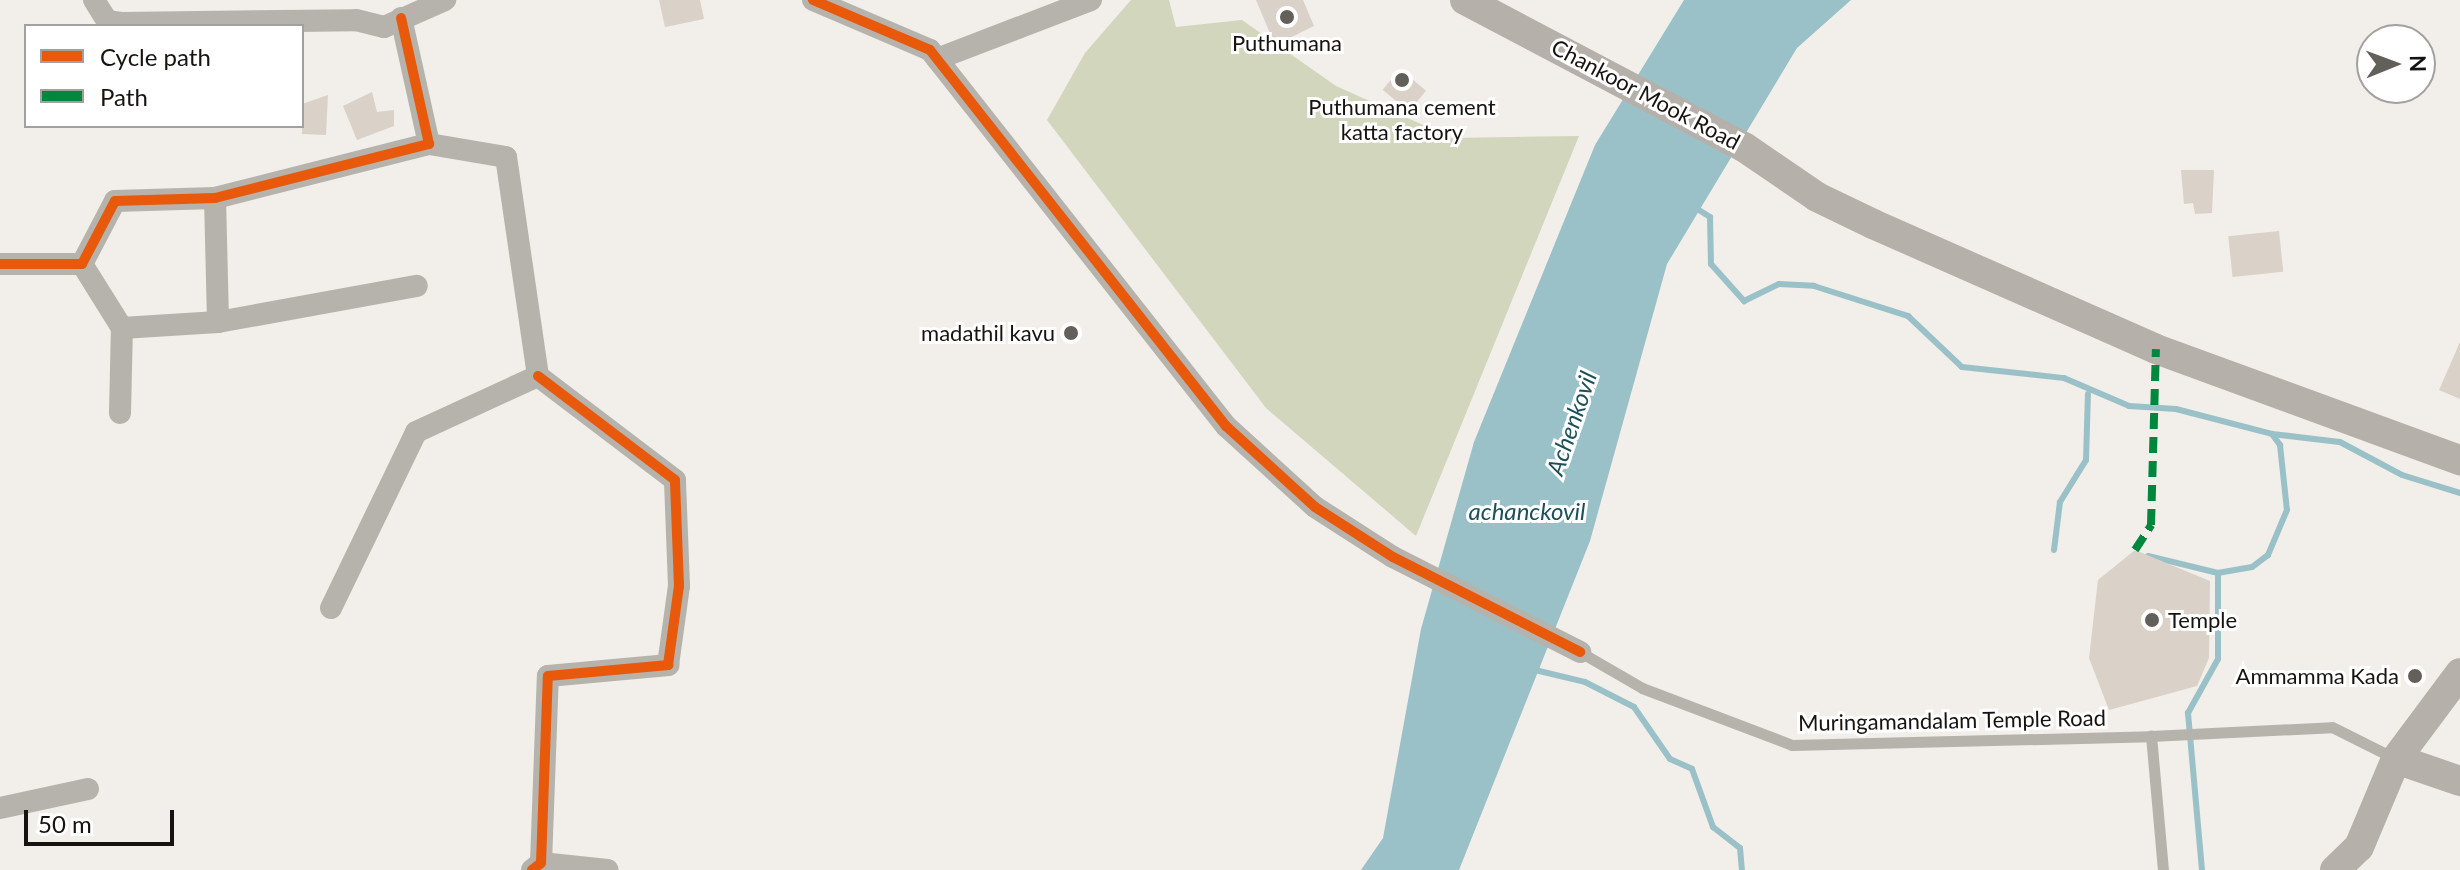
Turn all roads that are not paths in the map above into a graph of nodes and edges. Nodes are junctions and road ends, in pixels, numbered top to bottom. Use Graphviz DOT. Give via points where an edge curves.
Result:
graph roads {
  1 [pos="94,0"];
  2 [pos="445,0"];
  3 [pos="813,0"];
  4 [pos="1091,0"];
  5 [pos="1467,1"];
  6 [pos="401,18"];
  7 [pos="937,59"];
  8 [pos="429,144"];
  9 [pos="215,198"];
  10 [pos="0,264"];
  11 [pos="82,264"];
  12 [pos="417,286"];
  13 [pos="218,322"];
  14 [pos="122,328"];
  15 [pos="538,376"];
  16 [pos="120,413"];
  17 [pos="2460,460"];
  18 [pos="331,608"];
  19 [pos="1580,652"];
  20 [pos="2460,673"];
  21 [pos="2151,736"];
  22 [pos="2396,759"];
  23 [pos="2460,781"];
  24 [pos="88,789"];
  25 [pos="0,808"];
  26 [pos="537,866"];
  27 [pos="608,870"];
  28 [pos="2163,870"];
  29 [pos="2335,870"];
  1 -- 6 [label="street" via="107,21 121,23 356,20 384,27"];
  2 -- 6 [label="street"];
  3 -- 7 [label="street"];
  4 -- 7 [label="street"];
  5 -- 17 [label="main road, Chankoor Mook Road" via="1744,147 1817,197 2156,349"];
  6 -- 8 [label="street"];
  7 -- 19 [label="street" via="1226,426 1315,507 1393,557"];
  8 -- 9 [label="street"];
  8 -- 15 [label="street" via="506,157"];
  9 -- 11 [label="street" via="115,201"];
  9 -- 13 [label="street"];
  10 -- 11 [label="street"];
  11 -- 14 [label="street"];
  12 -- 13 [label="street"];
  13 -- 14 [label="street"];
  14 -- 16 [label="street"];
  15 -- 18 [label="street" via="416,432"];
  15 -- 26 [label="street" via="675,480 679,586 668,665 548,676"];
  19 -- 21 [label="lane, Muringamandalam Temple Road" via="1642,688 1792,745"];
  20 -- 22 [label="main road"];
  21 -- 22 [label="lane, Muringamandalam Temple Road" via="2332,727"];
  21 -- 28 [label="lane"];
  22 -- 23 [label="main road"];
  22 -- 29 [label="main road" via="2359,847"];
  24 -- 25 [label="street"];
  26 -- 27 [label="street"];
}
